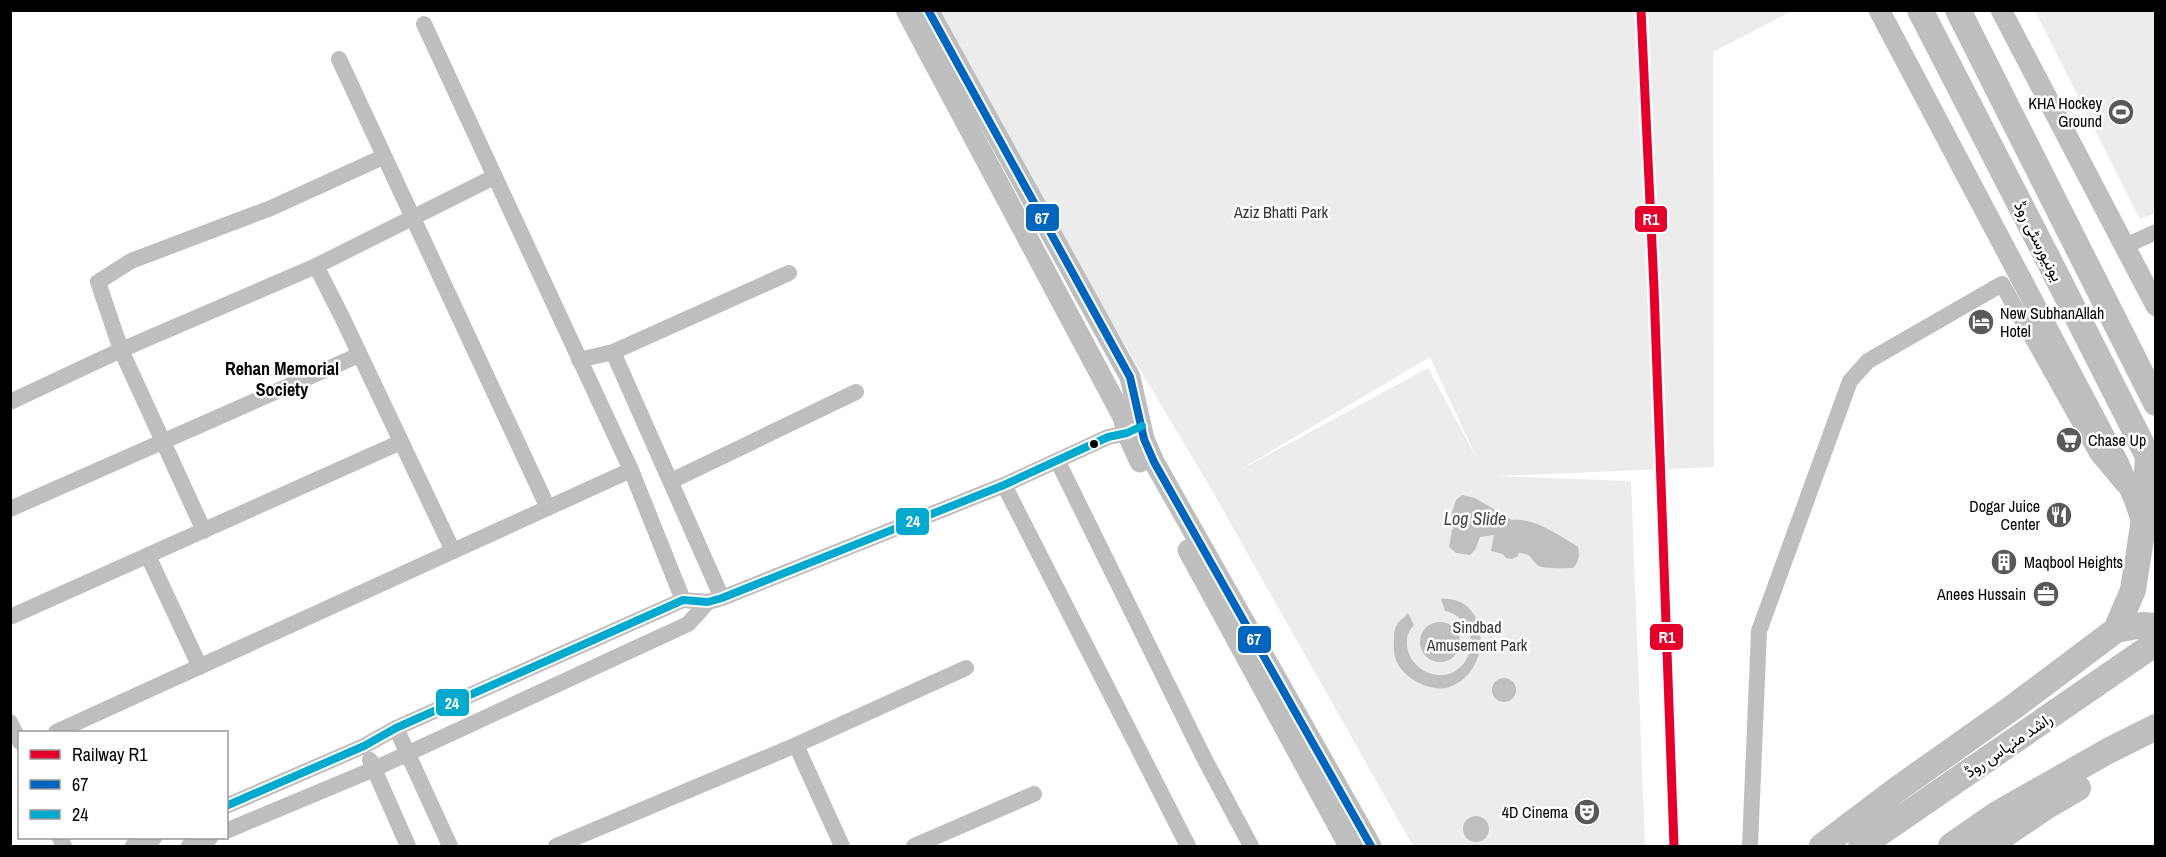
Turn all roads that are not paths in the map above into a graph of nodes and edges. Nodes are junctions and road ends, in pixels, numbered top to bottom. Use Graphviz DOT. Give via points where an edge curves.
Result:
graph roads {
  1 [pos="906,10"];
  2 [pos="928,10"];
  3 [pos="1879,10"];
  4 [pos="1920,10"];
  5 [pos="1958,10"];
  6 [pos="2001,10"];
  7 [pos="424,24"];
  8 [pos="339,59"];
  9 [pos="383,157"];
  10 [pos="494,177"];
  11 [pos="412,218"];
  12 [pos="2156,232"];
  13 [pos="2125,246"];
  14 [pos="316,266"];
  15 [pos="789,273"];
  16 [pos="2010,280"];
  17 [pos="2156,306"];
  18 [pos="121,350"];
  19 [pos="613,352"];
  20 [pos="359,355"];
  21 [pos="579,360"];
  22 [pos="855,392"];
  23 [pos="10,402"];
  24 [pos="2156,403"];
  25 [pos="1135,430"];
  26 [pos="163,441"];
  27 [pos="401,442"];
  28 [pos="1058,462"];
  29 [pos="2152,465"];
  30 [pos="631,470"];
  31 [pos="671,481"];
  32 [pos="1004,485"];
  33 [pos="548,508"];
  34 [pos="10,509"];
  35 [pos="204,531"];
  36 [pos="2149,531"];
  37 [pos="453,551"];
  38 [pos="148,556"];
  39 [pos="683,600"];
  40 [pos="715,600"];
  41 [pos="10,618"];
  42 [pos="2156,627"];
  43 [pos="2116,630"];
  44 [pos="2156,643"];
  45 [pos="200,667"];
  46 [pos="966,668"];
  47 [pos="10,722"];
  48 [pos="2156,727"];
  49 [pos="396,728"];
  50 [pos="58,731"];
  51 [pos="18,738"];
  52 [pos="2156,742"];
  53 [pos="796,744"];
  54 [pos="364,746"];
  55 [pos="407,753"];
  56 [pos="374,769"];
  57 [pos="1034,794"];
  58 [pos="228,805"];
  59 [pos="228,830"];
  60 [pos="149,839"];
  61 [pos="133,846"];
  62 [pos="408,846"];
  63 [pos="450,846"];
  64 [pos="556,846"];
  65 [pos="842,846"];
  66 [pos="914,846"];
  67 [pos="1188,846"];
  68 [pos="1251,846"];
  69 [pos="1349,846"];
  70 [pos="1371,846"];
  71 [pos="1750,846"];
  72 [pos="1822,846"];
  73 [pos="1861,846"];
  74 [pos="1951,846"];
  75 [pos="1988,846"];
  1 -- 25 [label="street" via="1123,417"];
  2 -- 25 [label="street" via="1130,377"];
  3 -- 16 [label="street"];
  4 -- 29 [label="main road, یونیورسٹی روڈ"];
  5 -- 24 [label="main road, یونیورسٹی روڈ"];
  6 -- 13 [label="street"];
  7 -- 10 [label="street"];
  8 -- 9 [label="street"];
  9 -- 11 [label="street"];
  9 -- 18 [label="street" via="271,208 131,261 98,282"];
  10 -- 11 [label="street"];
  10 -- 21 [label="street"];
  11 -- 14 [label="street"];
  11 -- 33 [label="street"];
  12 -- 13 [label="street"];
  13 -- 17 [label="street"];
  14 -- 18 [label="street"];
  14 -- 20 [label="street"];
  15 -- 19 [label="street"];
  16 -- 36 [label="street" via="2118,462"];
  16 -- 71 [label="street" via="1868,361 1850,381 1759,631"];
  18 -- 23 [label="street"];
  18 -- 26 [label="street"];
  19 -- 21 [label="street"];
  19 -- 31 [label="street"];
  20 -- 26 [label="street"];
  20 -- 27 [label="street"];
  21 -- 30 [label="street"];
  22 -- 31 [label="street"];
  25 -- 28 [label="street" via="1108,437"];
  25 -- 69 [label="street" via="1139,460"];
  25 -- 70 [label="street" via="1144,439"];
  26 -- 34 [label="street"];
  26 -- 35 [label="street"];
  27 -- 35 [label="street"];
  27 -- 37 [label="street"];
  28 -- 32 [label="street"];
  28 -- 68 [label="street"];
  29 -- 36 [label="main road"];
  30 -- 33 [label="street"];
  30 -- 39 [label="street"];
  31 -- 40 [label="street"];
  32 -- 40 [label="street"];
  32 -- 67 [label="street"];
  33 -- 37 [label="street"];
  35 -- 38 [label="street"];
  36 -- 43 [label="main road" via="2133,590"];
  37 -- 45 [label="street"];
  38 -- 41 [label="street"];
  38 -- 45 [label="street"];
  39 -- 40 [label="street"];
  39 -- 49 [label="street"];
  40 -- 55 [label="street" via="688,624"];
  42 -- 43 [label="main road"];
  43 -- 72 [label="main road"];
  44 -- 73 [label="main road, راشد منہاس روڈ"];
  45 -- 50 [label="street"];
  46 -- 53 [label="street"];
  47 -- 51 [label="street"];
  48 -- 74 [label="main road" via="1997,814"];
  49 -- 54 [label="street"];
  49 -- 55 [label="street"];
  52 -- 75 [label="main road"];
  53 -- 64 [label="street"];
  53 -- 65 [label="street"];
  54 -- 56 [label="street"];
  54 -- 58 [label="street"];
  55 -- 56 [label="street"];
  55 -- 63 [label="street"];
  56 -- 59 [label="street"];
  56 -- 62 [label="street"];
  57 -- 66 [label="street"];
  60 -- 61 [label="street"];
}
